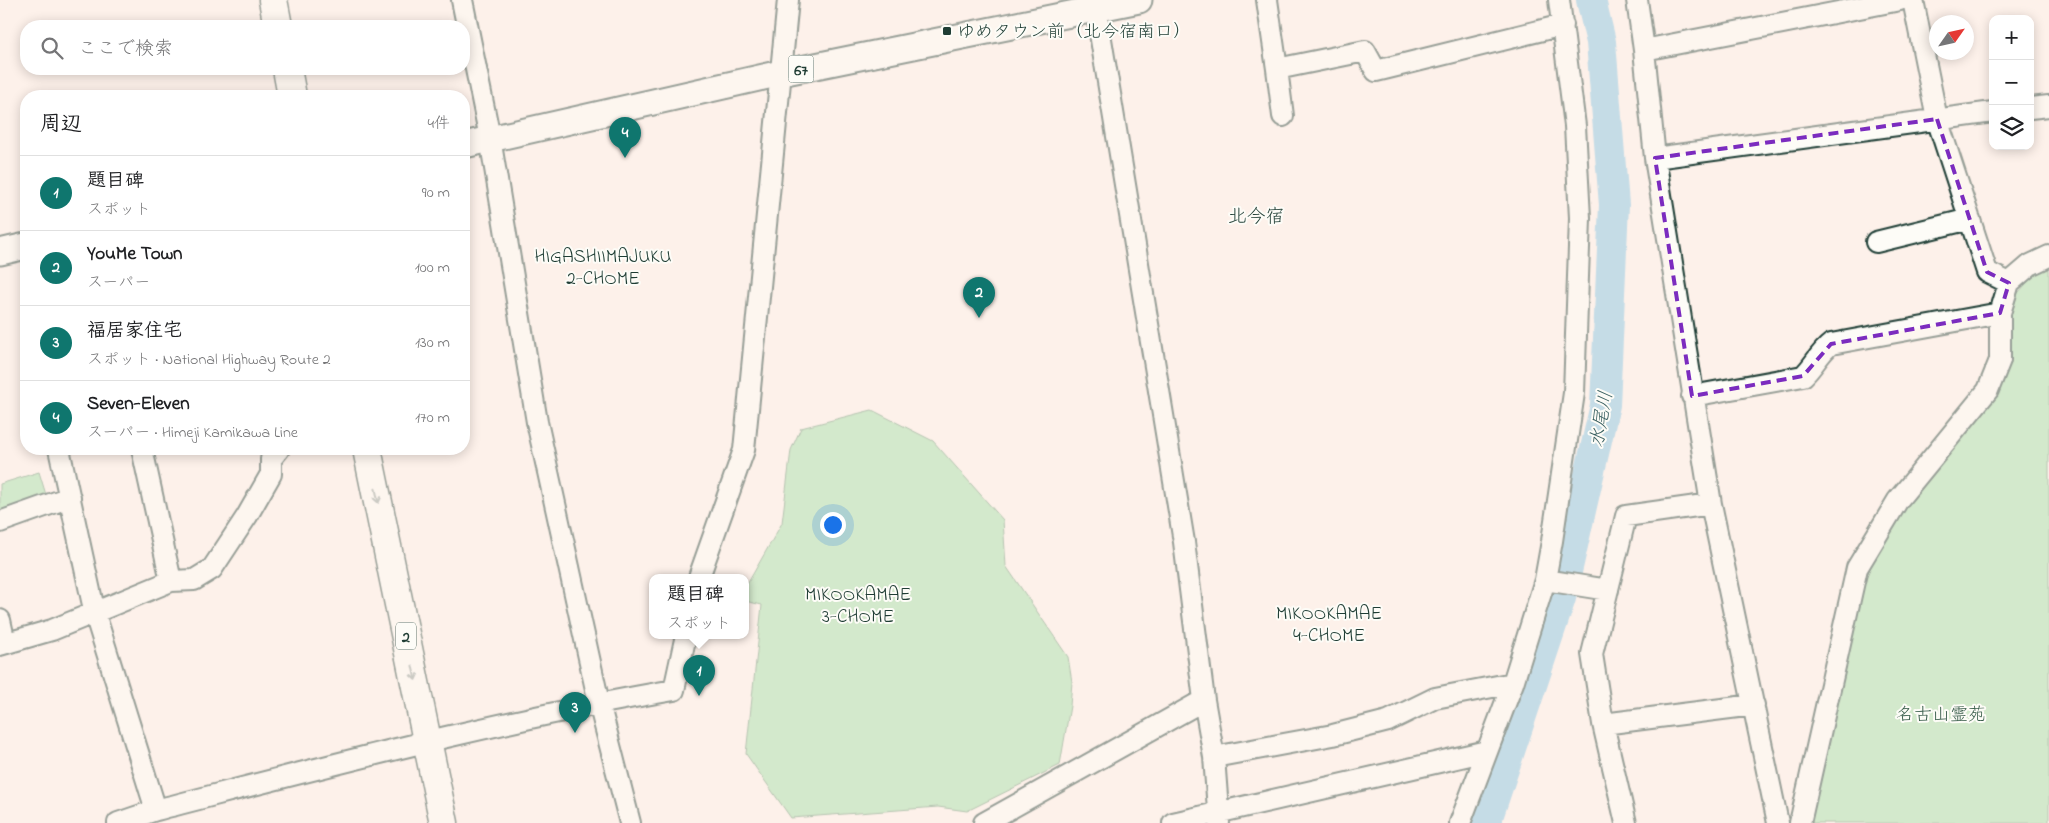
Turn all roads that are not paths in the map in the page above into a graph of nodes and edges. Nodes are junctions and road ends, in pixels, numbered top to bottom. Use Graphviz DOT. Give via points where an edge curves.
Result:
graph roads {
  1 [pos="273,0"];
  2 [pos="462,0"];
  3 [pos="788,0"];
  4 [pos="1139,0"];
  5 [pos="1267,0"];
  6 [pos="1558,0"];
  7 [pos="1637,0"];
  8 [pos="1900,0"];
  9 [pos="1914,0"];
  10 [pos="1082,7"];
  11 [pos="277,20"];
  12 [pos="466,20"];
  13 [pos="1563,25"];
  14 [pos="470,39"];
  15 [pos="1644,50"];
  16 [pos="1277,69"];
  17 [pos="781,73"];
  18 [pos="287,75"];
  19 [pos="291,90"];
  20 [pos="2049,106"];
  21 [pos="2034,108"];
  22 [pos="1989,112"];
  23 [pos="1282,116"];
  24 [pos="1937,119"];
  25 [pos="490,138"];
  26 [pos="470,143"];
  27 [pos="1655,158"];
  28 [pos="1970,219"];
  29 [pos="1876,242"];
  30 [pos="20,247"];
  31 [pos="0,252"];
  32 [pos="2049,256"];
  33 [pos="2009,283"];
  34 [pos="2000,313"];
  35 [pos="1692,396"];
  36 [pos="60,455"];
  37 [pos="143,455"];
  38 [pos="274,455"];
  39 [pos="368,455"];
  40 [pos="70,498"];
  41 [pos="1711,504"];
  42 [pos="0,522"];
  43 [pos="701,574"];
  44 [pos="1544,580"];
  45 [pos="171,581"];
  46 [pos="1608,590"];
  47 [pos="95,614"];
  48 [pos="0,620"];
  49 [pos="685,639"];
  50 [pos="3,644"];
  51 [pos="1513,683"];
  52 [pos="1204,700"];
  53 [pos="599,703"];
  54 [pos="1754,705"];
  55 [pos="1603,724"];
  56 [pos="428,740"];
  57 [pos="1487,751"];
  58 [pos="1214,756"];
  59 [pos="156,810"];
  60 [pos="1218,818"];
  61 [pos="118,823"];
  62 [pos="444,823"];
  63 [pos="630,823"];
  64 [pos="984,823"];
  65 [pos="1173,823"];
  66 [pos="1460,823"];
  67 [pos="1626,823"];
  68 [pos="1778,823"];
  69 [pos="1800,823"];
  1 -- 11 [label="highway"];
  2 -- 12 [label="street"];
  3 -- 17 [label="street"];
  4 -- 10 [label="main road, 67"];
  5 -- 16 [label="street"];
  6 -- 13 [label="street"];
  7 -- 15 [label="street"];
  8 -- 15 [label="street"];
  9 -- 24 [label="street"];
  10 -- 17 [label="main road, 67"];
  10 -- 52 [label="street" via="1184,542"];
  13 -- 16 [label="street" via="1376,71 1366,51"];
  13 -- 44 [label="street" via="1575,126 1580,227 1574,393"];
  14 -- 25 [label="street"];
  15 -- 27 [label="street"];
  16 -- 23 [label="street"];
  17 -- 25 [label="main road, 67"];
  17 -- 43 [label="street" via="744,450"];
  18 -- 19 [label="highway"];
  20 -- 21 [label="street"];
  22 -- 24 [label="street"];
  24 -- 27 [label="street"];
  24 -- 28 [label="street"];
  25 -- 26 [label="main road, 67"];
  25 -- 53 [label="street" via="537,422"];
  27 -- 35 [label="street"];
  28 -- 29 [label="street"];
  28 -- 33 [label="street" via="1987,272"];
  30 -- 31 [label="main road"];
  32 -- 33 [label="street" via="2030,265"];
  33 -- 34 [label="street"];
  34 -- 35 [label="street" via="1831,344 1803,376"];
  34 -- 69 [label="street" via="2000,360 1988,390 1898,500 1857,568"];
  35 -- 41 [label="street"];
  36 -- 40 [label="street"];
  37 -- 45 [label="street"];
  38 -- 45 [label="street" via="271,474 212,569 194,580"];
  39 -- 56 [label="highway, 2, one-way"];
  40 -- 42 [label="street"];
  40 -- 47 [label="street"];
  41 -- 46 [label="street" via="1626,516"];
  41 -- 54 [label="street"];
  44 -- 46 [label="street"];
  44 -- 51 [label="street"];
  45 -- 47 [label="street"];
  46 -- 55 [label="street" via="1592,654"];
  47 -- 50 [label="street"];
  47 -- 59 [label="street"];
  48 -- 50 [label="street"];
  49 -- 53 [label="street" via="674,690"];
  51 -- 57 [label="street"];
  51 -- 58 [label="street" via="1434,698 1388,722"];
  52 -- 58 [label="street"];
  52 -- 64 [label="street"];
  53 -- 56 [label="street"];
  53 -- 63 [label="street"];
  54 -- 55 [label="street"];
  54 -- 68 [label="street"];
  55 -- 67 [label="street"];
  56 -- 59 [label="street"];
  56 -- 62 [label="highway, 2"];
  57 -- 60 [label="street"];
  57 -- 66 [label="street"];
  58 -- 60 [label="street"];
  59 -- 61 [label="street"];
  60 -- 65 [label="street"];
}
